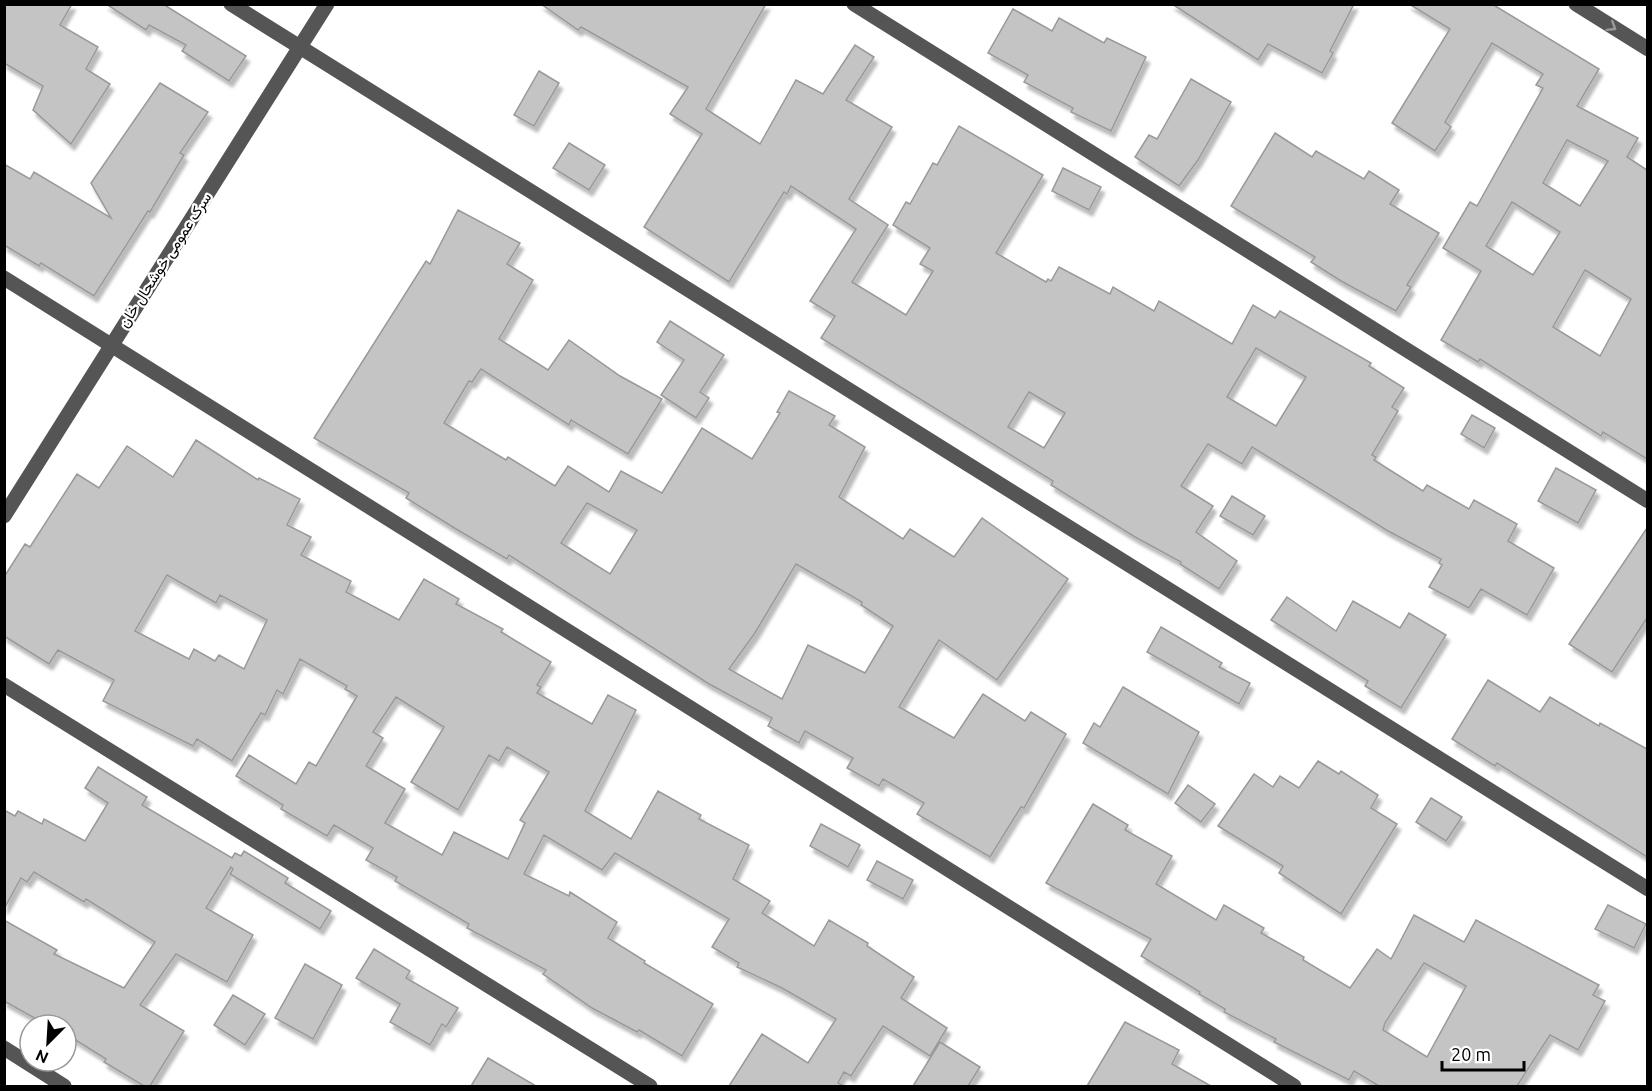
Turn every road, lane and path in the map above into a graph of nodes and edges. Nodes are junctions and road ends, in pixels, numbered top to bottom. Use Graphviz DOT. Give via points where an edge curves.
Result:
graph roads {
  1 [pos="231,4"];
  2 [pos="327,4"];
  3 [pos="854,4"];
  4 [pos="1576,4"];
  5 [pos="300,48"];
  6 [pos="1647,49"];
  7 [pos="4,278"];
  8 [pos="111,345"];
  9 [pos="1647,501"];
  10 [pos="4,516"];
  11 [pos="4,685"];
  12 [pos="1647,889"];
  13 [pos="4,1048"];
  14 [pos="64,1086"];
  15 [pos="650,1086"];
  16 [pos="1294,1086"];
  1 -- 5 [label="street"];
  2 -- 5 [label="street, سرک عمومی خوشحال خان"];
  3 -- 9 [label="street"];
  4 -- 6 [label="street, one-way"];
  5 -- 8 [label="street, سرک عمومی خوشحال خان"];
  5 -- 12 [label="street"];
  7 -- 8 [label="street"];
  8 -- 10 [label="street, سرک عمومی خوشحال خان"];
  8 -- 16 [label="street"];
  11 -- 15 [label="street"];
  13 -- 14 [label="street"];
}
